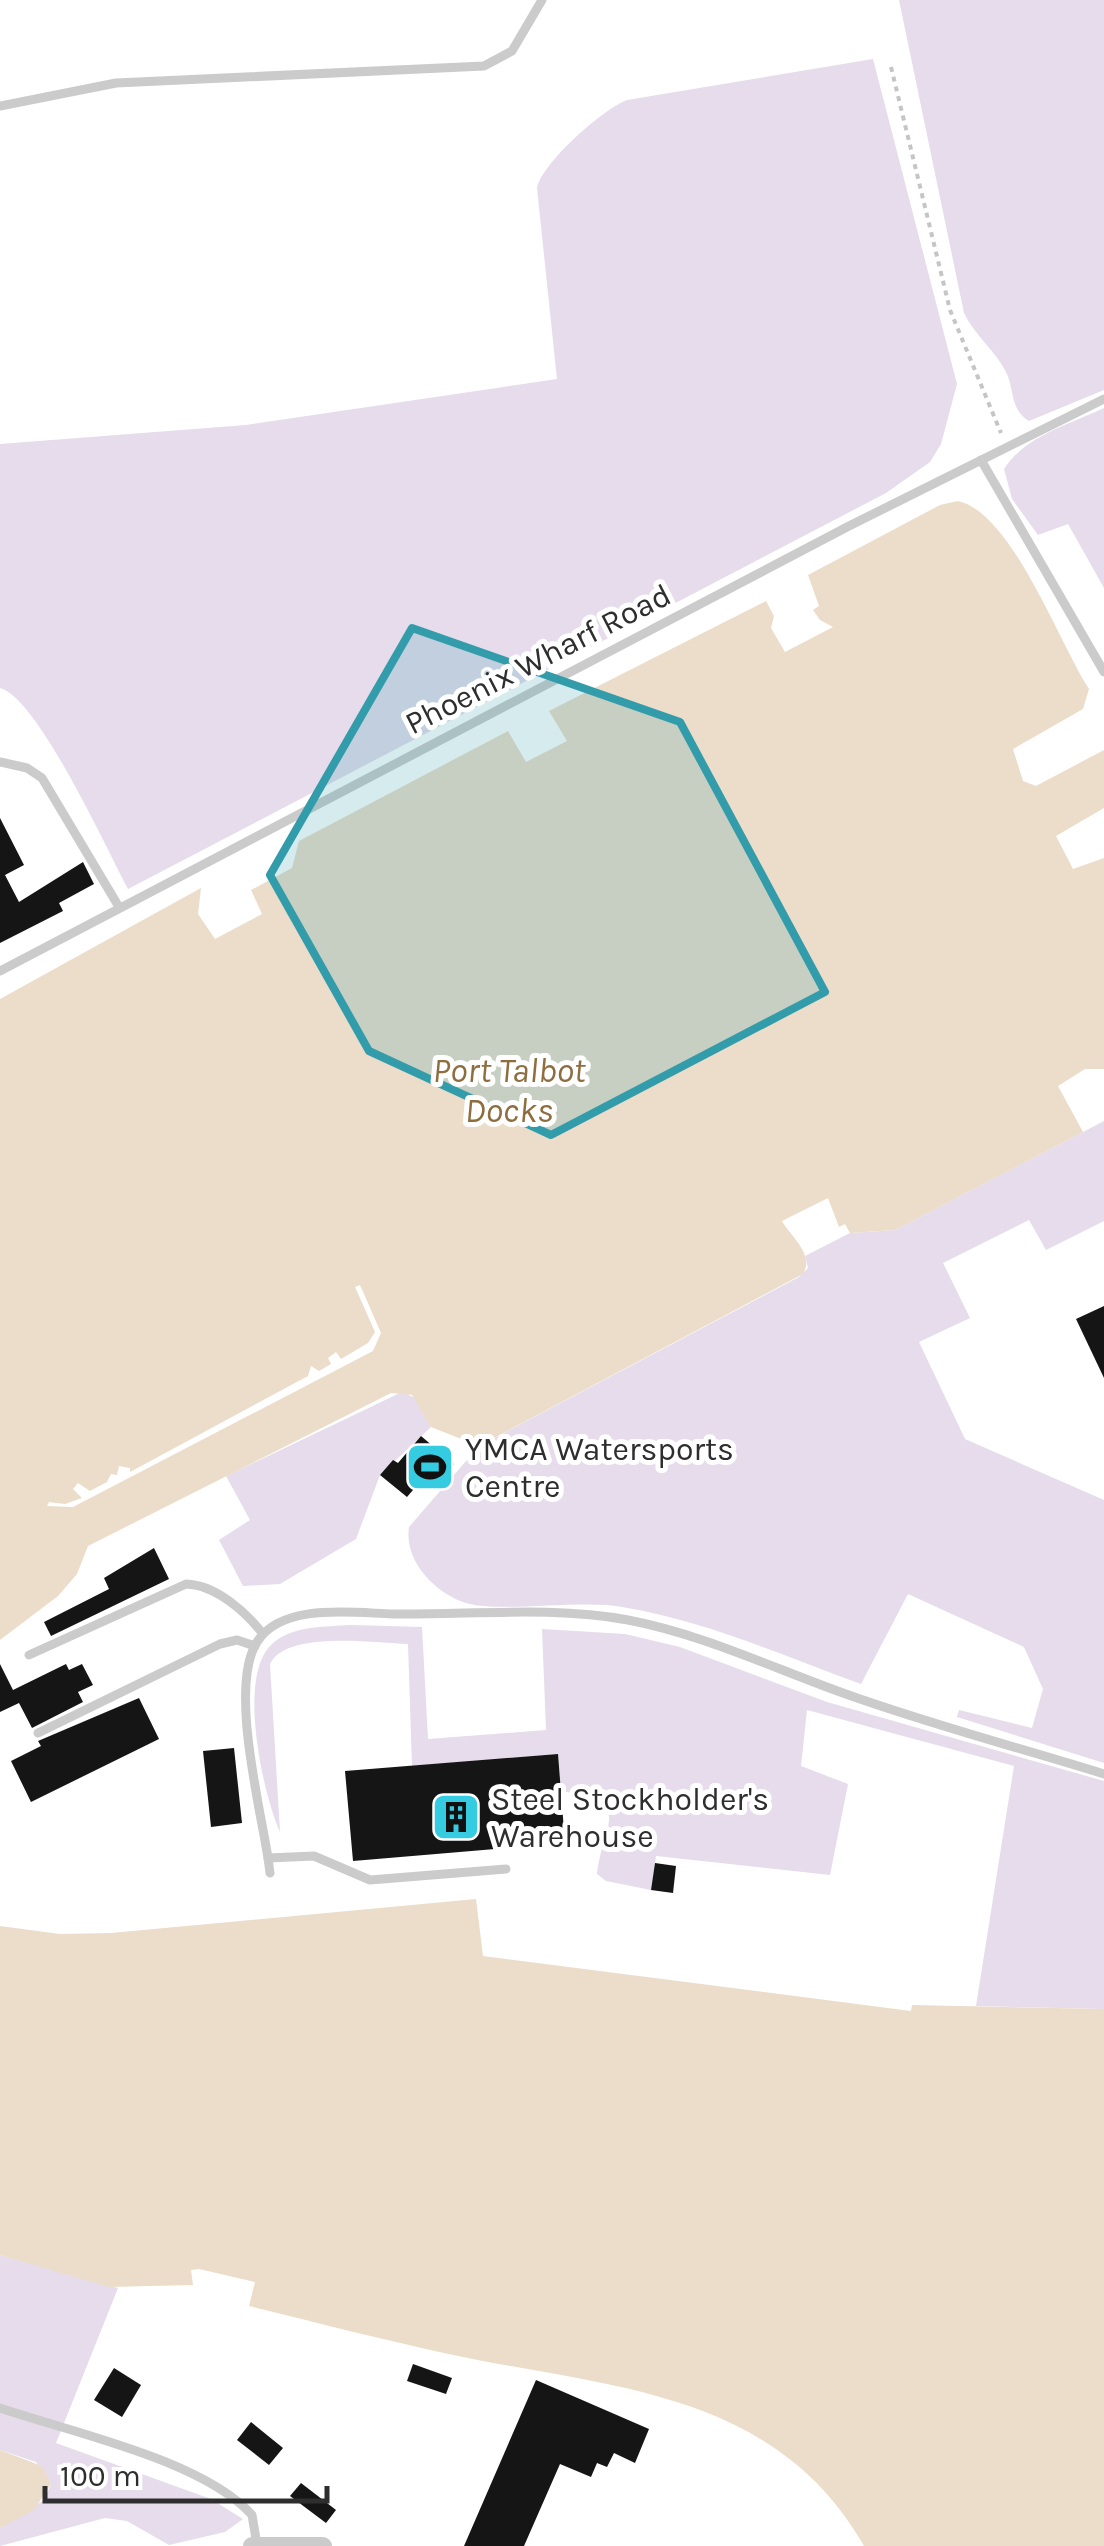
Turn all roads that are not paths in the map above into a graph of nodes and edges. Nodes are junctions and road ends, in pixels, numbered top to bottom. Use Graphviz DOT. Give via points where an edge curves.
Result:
graph roads {
  1 [pos="542,0"];
  2 [pos="0,106"];
  3 [pos="1104,399"];
  4 [pos="981,460"];
  5 [pos="1104,672"];
  6 [pos="0,762"];
  7 [pos="119,906"];
  8 [pos="0,971"];
  9 [pos="263,1634"];
  10 [pos="255,1646"];
  11 [pos="29,1655"];
  12 [pos="38,1733"];
  13 [pos="1104,1774"];
  14 [pos="268,1858"];
  15 [pos="506,1869"];
  16 [pos="270,1874"];
  17 [pos="0,2408"];
  18 [pos="255,2546"];
  19 [pos="323,2546"];
  1 -- 2 [label="lane" via="512,51 484,66 116,83"];
  3 -- 4 [label="lane, Phoenix Wharf Road"];
  4 -- 5 [label="lane"];
  4 -- 7 [label="lane, Phoenix Wharf Road"];
  6 -- 7 [label="lane" via="42,778"];
  7 -- 8 [label="lane, Phoenix Wharf Road"];
  9 -- 10 [label="lane"];
  9 -- 11 [label="lane" via="222,1597 186,1584"];
  9 -- 13 [label="lane" via="324,1614 630,1620"];
  10 -- 12 [label="lane" via="220,1644"];
  10 -- 14 [label="lane" via="246,1702"];
  14 -- 15 [label="lane" via="314,1856 370,1880"];
  14 -- 16 [label="lane"];
  17 -- 18 [label="lane" via="118,2446 221,2490 252,2515"];
  18 -- 19 [label="street"];
}
